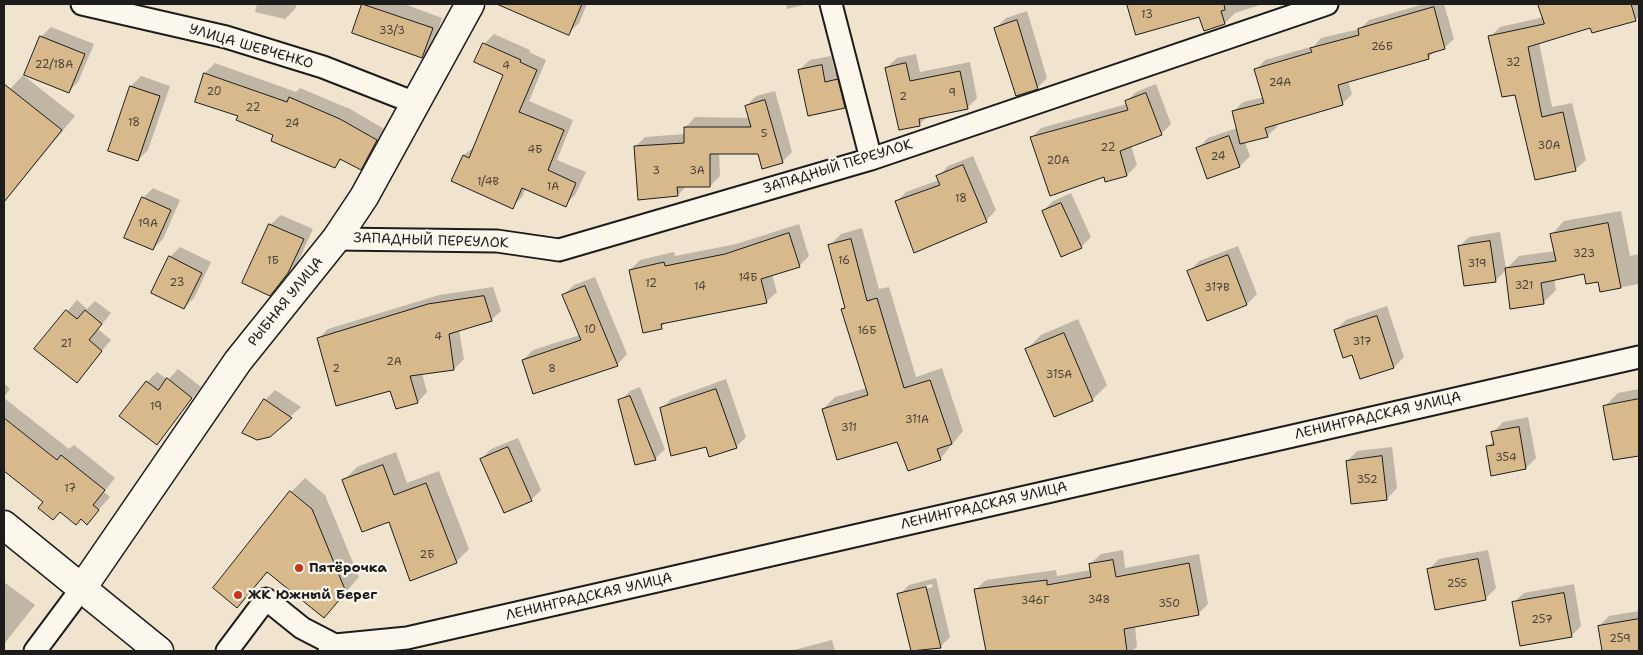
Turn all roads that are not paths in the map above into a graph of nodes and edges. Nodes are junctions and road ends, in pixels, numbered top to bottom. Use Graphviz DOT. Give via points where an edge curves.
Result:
graph roads {
  1 [pos="82,4"];
  2 [pos="470,4"];
  3 [pos="831,4"];
  4 [pos="1327,4"];
  5 [pos="415,104"];
  6 [pos="871,159"];
  7 [pos="336,239"];
  8 [pos="1639,356"];
  9 [pos="4,525"];
  10 [pos="82,588"];
  11 [pos="332,648"];
  12 [pos="34,651"];
  13 [pos="159,651"];
  14 [pos="227,651"];
  1 -- 5 [label="street, УЛИЦА ШЕВЧЕНКО" via="226,37 323,67"];
  2 -- 5 [label="street, РЫБНАЯ УЛИЦА"];
  3 -- 6 [label="street"];
  4 -- 6 [label="street, ЗАПАДНЫЙ ПЕРЕУЛОК"];
  5 -- 7 [label="street, РЫБНАЯ УЛИЦА" via="364,197"];
  6 -- 7 [label="street, ЗАПАДНЫЙ ПЕРЕУЛОК" via="559,250 497,241"];
  7 -- 10 [label="street, РЫБНАЯ УЛИЦА" via="238,361"];
  8 -- 11 [label="street, ЛЕНИНГРАДСКАЯ УЛИЦА" via="407,638"];
  9 -- 10 [label="street"];
  10 -- 12 [label="street"];
  10 -- 13 [label="street"];
  11 -- 14 [label="street" via="266,599"];
}
